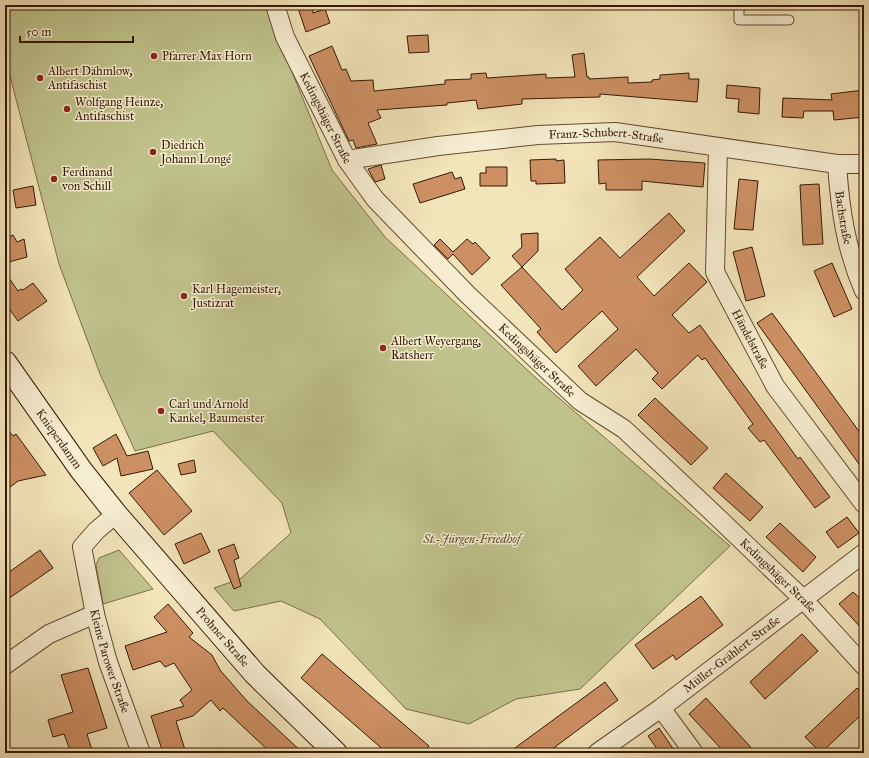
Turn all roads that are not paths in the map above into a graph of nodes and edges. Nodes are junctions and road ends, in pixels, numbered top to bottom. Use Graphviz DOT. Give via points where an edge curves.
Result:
graph roads {
  1 [pos="275,5"];
  2 [pos="739,5"];
  3 [pos="789,20"];
  4 [pos="718,147"];
  5 [pos="347,160"];
  6 [pos="837,164"];
  7 [pos="864,164"];
  8 [pos="864,291"];
  9 [pos="5,362"];
  10 [pos="864,504"];
  11 [pos="116,514"];
  12 [pos="864,553"];
  13 [pos="804,600"];
  14 [pos="95,614"];
  15 [pos="5,665"];
  16 [pos="864,666"];
  17 [pos="661,708"];
  18 [pos="141,753"];
  19 [pos="336,753"];
  20 [pos="597,753"];
  21 [pos="694,753"];
  1 -- 5 [label="street, Kedingshäger Straße" via="286,38"];
  2 -- 3 [label="lane" via="739,20"];
  4 -- 5 [label="street, Franz-Schubert-Straße" via="607,132 538,135 438,146"];
  4 -- 6 [label="street, Franz-Schubert-Straße"];
  4 -- 10 [label="street, Händelstraße" via="716,272 775,386"];
  5 -- 13 [label="street, Kedingshäger Straße" via="375,199 467,294 580,401 624,429"];
  6 -- 7 [label="street, Franz-Schubert-Straße"];
  6 -- 8 [label="street, Bachstraße" via="845,233 854,267"];
  9 -- 11 [label="main road, Knieperdamm" via="81,470"];
  11 -- 14 [label="street, Kleine Parower Straße" via="82,547"];
  11 -- 19 [label="main road, Prohner Straße" via="255,674"];
  12 -- 13 [label="street, Müller-Grählert-Straße"];
  13 -- 16 [label="street, Kedingshäger Straße"];
  13 -- 17 [label="street, Müller-Grählert-Straße"];
  14 -- 15 [label="street" via="49,634"];
  14 -- 18 [label="street, Kleine Parower Straße" via="108,662"];
  17 -- 20 [label="street, Müller-Grählert-Straße"];
  17 -- 21 [label="street"];
}
